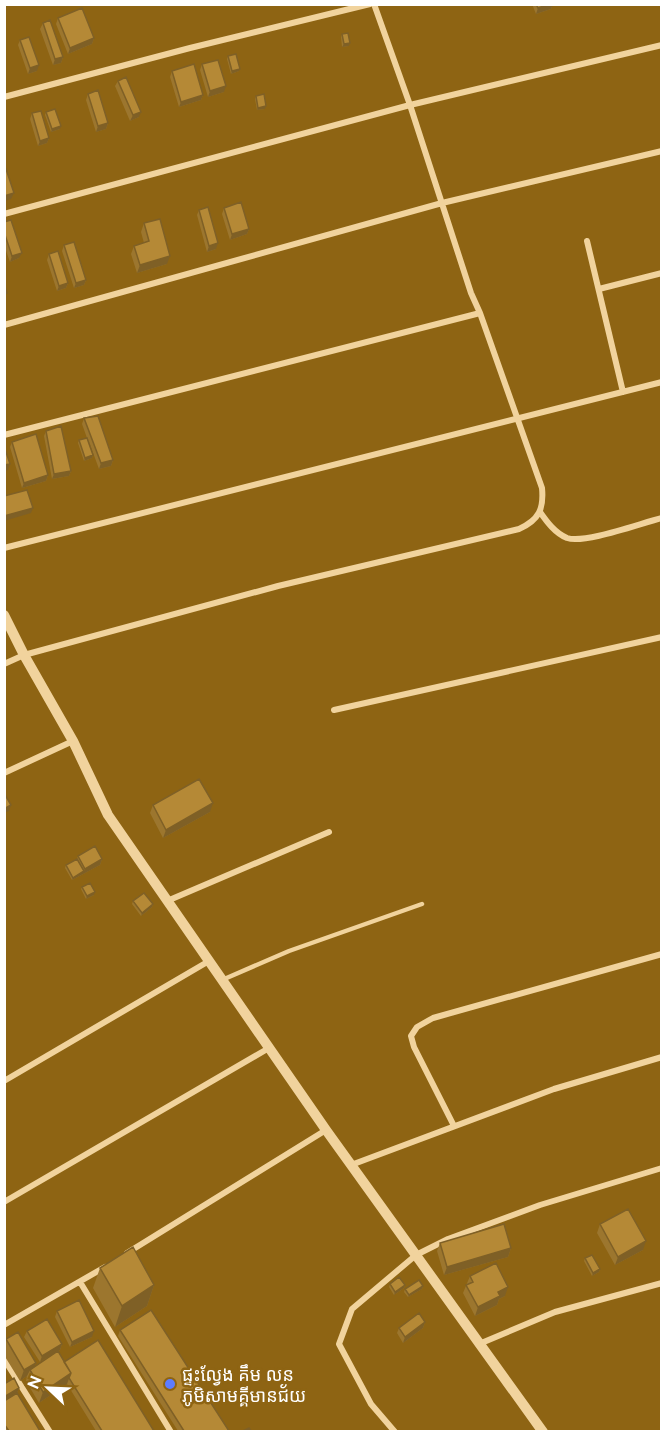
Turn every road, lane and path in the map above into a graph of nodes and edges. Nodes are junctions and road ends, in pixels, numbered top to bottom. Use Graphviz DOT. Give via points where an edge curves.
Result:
graph roads {
  1 [pos="369,4"];
  2 [pos="374,4"];
  3 [pos="662,45"];
  4 [pos="4,97"];
  5 [pos="410,105"];
  6 [pos="662,151"];
  7 [pos="442,203"];
  8 [pos="4,214"];
  9 [pos="587,241"];
  10 [pos="662,273"];
  11 [pos="599,289"];
  12 [pos="480,313"];
  13 [pos="4,325"];
  14 [pos="662,382"];
  15 [pos="623,392"];
  16 [pos="517,418"];
  17 [pos="4,435"];
  18 [pos="540,512"];
  19 [pos="662,518"];
  20 [pos="4,548"];
  21 [pos="4,615"];
  22 [pos="662,637"];
  23 [pos="24,655"];
  24 [pos="4,664"];
  25 [pos="334,710"];
  26 [pos="73,741"];
  27 [pos="4,772"];
  28 [pos="329,832"];
  29 [pos="168,901"];
  30 [pos="422,904"];
  31 [pos="662,954"];
  32 [pos="209,961"];
  33 [pos="222,980"];
  34 [pos="269,1048"];
  35 [pos="662,1057"];
  36 [pos="4,1081"];
  37 [pos="454,1126"];
  38 [pos="326,1130"];
  39 [pos="351,1165"];
  40 [pos="662,1168"];
  41 [pos="4,1202"];
  42 [pos="416,1255"];
  43 [pos="119,1258"];
  44 [pos="109,1264"];
  45 [pos="80,1282"];
  46 [pos="662,1283"];
  47 [pos="4,1325"];
  48 [pos="479,1344"];
  49 [pos="4,1359"];
  50 [pos="50,1431"];
  51 [pos="171,1431"];
  52 [pos="396,1431"];
  53 [pos="543,1431"];
  1 -- 4 [label="street"];
  2 -- 5 [label="street"];
  3 -- 5 [label="street"];
  5 -- 7 [label="street"];
  5 -- 8 [label="street"];
  6 -- 7 [label="street"];
  7 -- 12 [label="street"];
  7 -- 13 [label="street"];
  9 -- 11 [label="street"];
  10 -- 11 [label="street"];
  11 -- 15 [label="street"];
  12 -- 16 [label="street"];
  12 -- 17 [label="street"];
  14 -- 15 [label="street"];
  15 -- 16 [label="street"];
  16 -- 18 [label="street" via="542,488"];
  16 -- 20 [label="street"];
  18 -- 19 [label="street" via="564,537 579,540"];
  18 -- 23 [label="street" via="519,530 278,586"];
  21 -- 23 [label="street"];
  22 -- 25 [label="street"];
  23 -- 24 [label="street"];
  23 -- 26 [label="street"];
  26 -- 27 [label="street"];
  26 -- 29 [label="street" via="108,814"];
  28 -- 29 [label="street"];
  29 -- 32 [label="street"];
  30 -- 33 [label="lane" via="289,951"];
  31 -- 37 [label="street" via="433,1018 417,1028 411,1036 414,1047"];
  32 -- 33 [label="street"];
  32 -- 36 [label="street"];
  33 -- 34 [label="street"];
  34 -- 38 [label="street"];
  34 -- 41 [label="street"];
  35 -- 37 [label="street" via="554,1089"];
  37 -- 39 [label="street"];
  38 -- 39 [label="street"];
  38 -- 43 [label="street"];
  39 -- 42 [label="street"];
  40 -- 42 [label="street" via="540,1205"];
  42 -- 48 [label="street"];
  42 -- 52 [label="street" via="352,1309 339,1344 371,1404"];
  44 -- 45 [label="street"];
  45 -- 47 [label="street"];
  45 -- 51 [label="street"];
  46 -- 48 [label="street" via="555,1312"];
  48 -- 53 [label="street"];
  49 -- 50 [label="street"];
}
